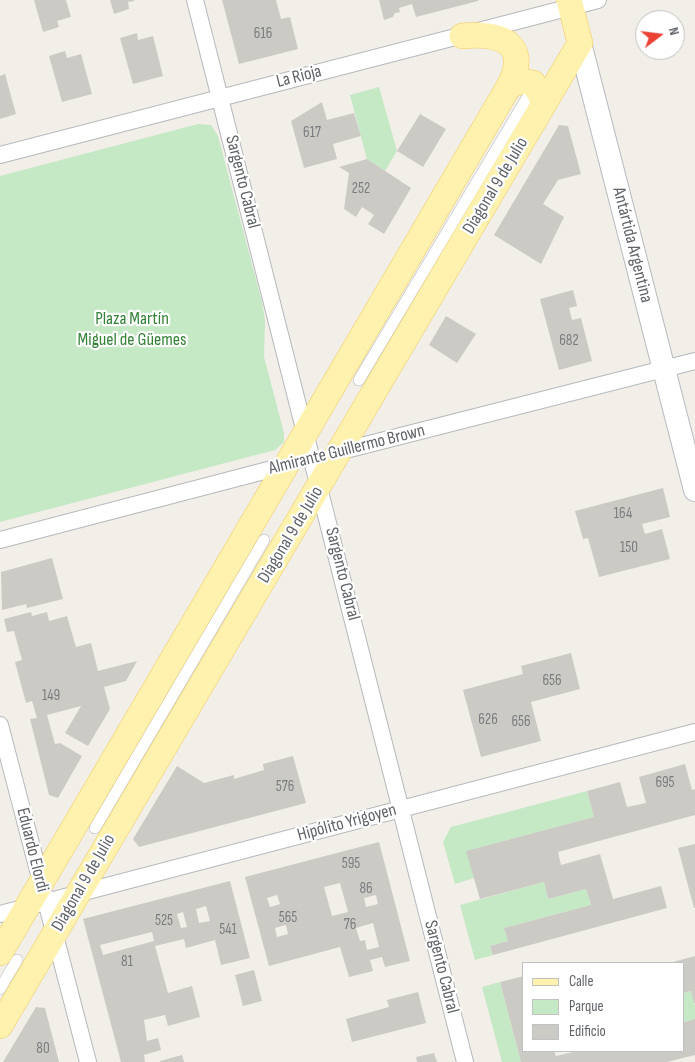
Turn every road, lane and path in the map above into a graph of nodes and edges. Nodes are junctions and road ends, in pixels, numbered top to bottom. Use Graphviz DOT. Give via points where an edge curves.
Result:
graph roads {
  1 [pos="195,0"];
  2 [pos="598,0"];
  3 [pos="570,4"];
  4 [pos="462,36"];
  5 [pos="580,43"];
  6 [pos="221,97"];
  7 [pos="526,97"];
  8 [pos="0,155"];
  9 [pos="695,361"];
  10 [pos="664,369"];
  11 [pos="359,380"];
  12 [pos="306,431"];
  13 [pos="339,452"];
  14 [pos="312,459"];
  15 [pos="286,466"];
  16 [pos="320,487"];
  17 [pos="695,490"];
  18 [pos="0,540"];
  19 [pos="264,541"];
  20 [pos="0,725"];
  21 [pos="695,732"];
  22 [pos="401,809"];
  23 [pos="95,828"];
  24 [pos="79,893"];
  25 [pos="38,897"];
  26 [pos="0,914"];
  27 [pos="54,934"];
  28 [pos="13,958"];
  29 [pos="0,989"];
  30 [pos="0,1026"];
  31 [pos="88,1062"];
  32 [pos="466,1062"];
  1 -- 6 [label="street, Sargento Cabral"];
  2 -- 3 [label="street, La Rioja"];
  3 -- 4 [label="street, La Rioja"];
  3 -- 5 [label="main road, Antártida Argentina"];
  4 -- 6 [label="street, La Rioja"];
  4 -- 7 [label="main road, Diagonal 9 de Julio" via="486,34 502,38 516,56"];
  5 -- 7 [label="main road, Diagonal 9 de Julio"];
  5 -- 10 [label="main road, Antártida Argentina"];
  6 -- 8 [label="street, La Rioja"];
  6 -- 12 [label="street, Sargento Cabral"];
  7 -- 11 [label="main road, Diagonal 9 de Julio"];
  7 -- 11 [label="main road, Diagonal 9 de Julio"];
  9 -- 10 [label="street, Almirante Guillermo Brown"];
  10 -- 13 [label="street, Almirante Guillermo Brown"];
  10 -- 17 [label="main road, Antártida Argentina"];
  11 -- 12 [label="main road, Diagonal 9 de Julio"];
  11 -- 13 [label="main road, Diagonal 9 de Julio"];
  12 -- 14 [label="street, Sargento Cabral"];
  12 -- 15 [label="main road, Diagonal 9 de Julio"];
  13 -- 14 [label="street, Almirante Guillermo Brown"];
  13 -- 16 [label="main road, Diagonal 9 de Julio"];
  14 -- 15 [label="street, Almirante Guillermo Brown"];
  14 -- 16 [label="street, Sargento Cabral"];
  15 -- 18 [label="street, Almirante Guillermo Brown"];
  15 -- 19 [label="main road, Diagonal 9 de Julio"];
  16 -- 19 [label="main road, Diagonal 9 de Julio"];
  16 -- 22 [label="street, Sargento Cabral"];
  19 -- 23 [label="main road, Diagonal 9 de Julio"];
  19 -- 23 [label="main road, Diagonal 9 de Julio"];
  20 -- 25 [label="street, Eduardo Elordi"];
  21 -- 22 [label="street, Hipólito Yrigoyen"];
  22 -- 24 [label="street, Hipólito Yrigoyen"];
  22 -- 32 [label="street, Sargento Cabral"];
  23 -- 24 [label="main road, Diagonal 9 de Julio"];
  23 -- 25 [label="main road, Diagonal 9 de Julio"];
  24 -- 25 [label="street, Hipólito Yrigoyen"];
  24 -- 27 [label="main road, Diagonal 9 de Julio"];
  25 -- 26 [label="street, Hipólito Yrigoyen"];
  25 -- 27 [label="street, Eduardo Elordi"];
  25 -- 28 [label="main road, Diagonal 9 de Julio"];
  27 -- 28 [label="main road, Diagonal 9 de Julio"];
  27 -- 31 [label="street, Eduardo Elordi"];
  28 -- 29 [label="street"];
  28 -- 30 [label="main road, Diagonal 9 de Julio"];
}
